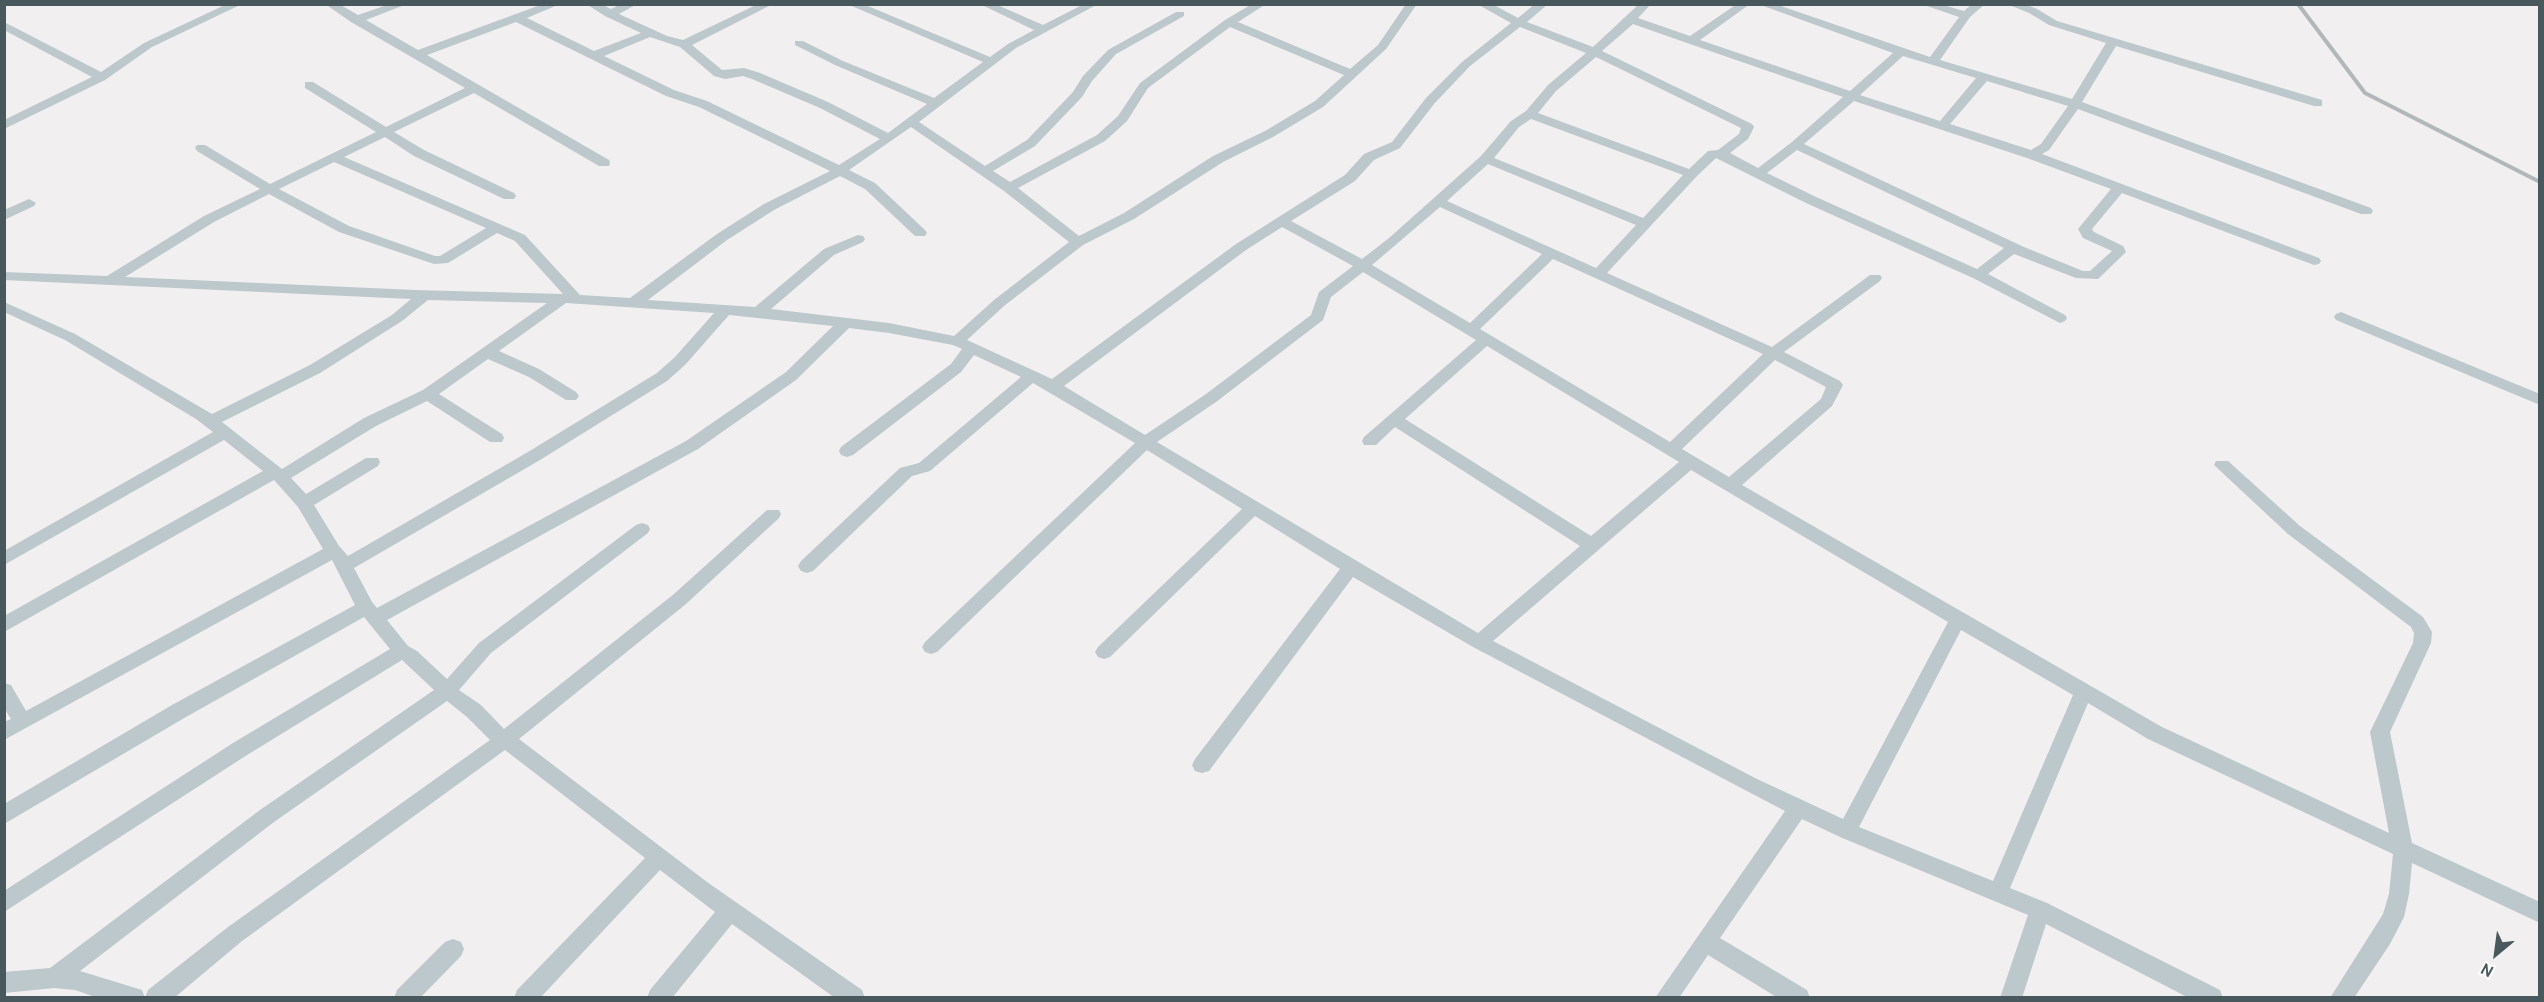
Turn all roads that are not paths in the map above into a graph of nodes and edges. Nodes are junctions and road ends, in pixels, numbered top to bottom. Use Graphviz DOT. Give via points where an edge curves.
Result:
graph roads {
  1 [pos="237,4"];
  2 [pos="330,4"];
  3 [pos="402,4"];
  4 [pos="555,4"];
  5 [pos="591,4"];
  6 [pos="632,4"];
  7 [pos="768,4"];
  8 [pos="852,4"];
  9 [pos="986,4"];
  10 [pos="1093,4"];
  11 [pos="1262,4"];
  12 [pos="1412,4"];
  13 [pos="1482,4"];
  14 [pos="1544,4"];
  15 [pos="1646,4"];
  16 [pos="1744,4"];
  17 [pos="1763,4"];
  18 [pos="1926,4"];
  19 [pos="1980,4"];
  20 [pos="2013,4"];
  21 [pos="1074,7"];
  22 [pos="609,14"];
  23 [pos="1180,14"];
  24 [pos="1966,15"];
  25 [pos="519,19"];
  26 [pos="355,20"];
  27 [pos="1632,20"];
  28 [pos="1229,22"];
  29 [pos="1519,23"];
  30 [pos="4,25"];
  31 [pos="1044,30"];
  32 [pos="651,33"];
  33 [pos="1691,41"];
  34 [pos="2113,41"];
  35 [pos="799,43"];
  36 [pos="684,44"];
  37 [pos="1595,52"];
  38 [pos="1901,52"];
  39 [pos="596,55"];
  40 [pos="417,56"];
  41 [pos="990,61"];
  42 [pos="1933,61"];
  43 [pos="1351,74"];
  44 [pos="101,77"];
  45 [pos="1984,77"];
  46 [pos="309,85"];
  47 [pos="474,88"];
  48 [pos="1852,96"];
  49 [pos="935,103"];
  50 [pos="2318,103"];
  51 [pos="2075,104"];
  52 [pos="1530,114"];
  53 [pos="910,121"];
  54 [pos="1943,124"];
  55 [pos="4,125"];
  56 [pos="383,132"];
  57 [pos="888,138"];
  58 [pos="1796,145"];
  59 [pos="201,148"];
  60 [pos="1721,154"];
  61 [pos="2032,155"];
  62 [pos="332,157"];
  63 [pos="1486,159"];
  64 [pos="604,163"];
  65 [pos="839,171"];
  66 [pos="985,171"];
  67 [pos="1760,172"];
  68 [pos="1691,174"];
  69 [pos="2120,187"];
  70 [pos="1008,188"];
  71 [pos="269,189"];
  72 [pos="509,196"];
  73 [pos="1439,202"];
  74 [pos="29,203"];
  75 [pos="2366,211"];
  76 [pos="4,216"];
  77 [pos="1281,222"];
  78 [pos="1644,223"];
  79 [pos="496,228"];
  80 [pos="920,233"];
  81 [pos="858,239"];
  82 [pos="1078,242"];
  83 [pos="2019,250"];
  84 [pos="1551,253"];
  85 [pos="2314,261"];
  86 [pos="1362,265"];
  87 [pos="1598,274"];
  88 [pos="1978,275"];
  89 [pos="4,276"];
  90 [pos="1875,278"];
  91 [pos="109,281"];
  92 [pos="425,295"];
  93 [pos="570,298"];
  94 [pos="632,304"];
  95 [pos="4,306"];
  96 [pos="725,310"];
  97 [pos="758,312"];
  98 [pos="2341,317"];
  99 [pos="2060,318"];
  100 [pos="846,322"];
  101 [pos="1478,335"];
  102 [pos="964,344"];
  103 [pos="487,352"];
  104 [pos="1773,353"];
  105 [pos="1032,376"];
  106 [pos="1053,386"];
  107 [pos="428,394"];
  108 [pos="571,396"];
  109 [pos="2540,400"];
  110 [pos="1394,419"];
  111 [pos="218,427"];
  112 [pos="496,438"];
  113 [pos="1147,441"];
  114 [pos="1370,441"];
  115 [pos="1672,450"];
  116 [pos="847,451"];
  117 [pos="1691,461"];
  118 [pos="372,462"];
  119 [pos="2222,465"];
  120 [pos="278,474"];
  121 [pos="1731,485"];
  122 [pos="304,503"];
  123 [pos="1253,508"];
  124 [pos="773,514"];
  125 [pos="642,529"];
  126 [pos="1592,545"];
  127 [pos="339,558"];
  128 [pos="4,559"];
  129 [pos="807,566"];
  130 [pos="1351,567"];
  131 [pos="371,612"];
  132 [pos="1958,619"];
  133 [pos="4,625"];
  134 [pos="1479,642"];
  135 [pos="931,647"];
  136 [pos="402,651"];
  137 [pos="1104,652"];
  138 [pos="4,690"];
  139 [pos="447,691"];
  140 [pos="2083,692"];
  141 [pos="22,721"];
  142 [pos="4,732"];
  143 [pos="503,741"];
  144 [pos="1202,765"];
  145 [pos="1798,808"];
  146 [pos="4,814"];
  147 [pos="1847,831"];
  148 [pos="2403,851"];
  149 [pos="659,857"];
  150 [pos="1998,892"];
  151 [pos="4,903"];
  152 [pos="730,910"];
  153 [pos="2040,910"];
  154 [pos="2540,913"];
  155 [pos="1705,941"];
  156 [pos="453,949"];
  157 [pos="54,978"];
  158 [pos="4,983"];
  159 [pos="134,998"];
  160 [pos="156,998"];
  161 [pos="405,998"];
  162 [pos="525,998"];
  163 [pos="658,998"];
  164 [pos="854,998"];
  165 [pos="1666,998"];
  166 [pos="1799,998"];
  167 [pos="2011,998"];
  168 [pos="2212,998"];
  169 [pos="2341,998"];
  1 -- 44 [label="street" via="148,45"];
  2 -- 26 [label="street"];
  3 -- 26 [label="street"];
  4 -- 25 [label="street"];
  5 -- 22 [label="street"];
  6 -- 22 [label="street"];
  7 -- 36 [label="street"];
  8 -- 41 [label="street"];
  9 -- 31 [label="street"];
  10 -- 21 [label="street"];
  11 -- 28 [label="street"];
  12 -- 43 [label="street" via="1382,47"];
  13 -- 29 [label="street"];
  14 -- 29 [label="street"];
  15 -- 27 [label="street"];
  16 -- 33 [label="street"];
  17 -- 38 [label="street"];
  18 -- 24 [label="street"];
  19 -- 24 [label="street"];
  20 -- 34 [label="street" via="2053,23"];
  21 -- 31 [label="street"];
  22 -- 32 [label="street"];
  23 -- 66 [label="street" via="1112,52 1031,143"];
  24 -- 42 [label="street"];
  25 -- 39 [label="street"];
  25 -- 40 [label="street"];
  26 -- 40 [label="street"];
  27 -- 33 [label="street"];
  27 -- 37 [label="street"];
  28 -- 43 [label="street"];
  28 -- 70 [label="street" via="1144,86 1123,118 1101,138"];
  29 -- 37 [label="street"];
  29 -- 77 [label="street" via="1466,64 1396,145 1369,157 1350,178"];
  30 -- 44 [label="street"];
  31 -- 41 [label="street"];
  32 -- 36 [label="street"];
  32 -- 39 [label="street"];
  33 -- 48 [label="street"];
  34 -- 50 [label="street"];
  34 -- 51 [label="street"];
  35 -- 49 [label="street"];
  36 -- 57 [label="street" via="718,73 744,72 756,76 825,105"];
  37 -- 52 [label="street" via="1552,88"];
  37 -- 60 [label="street" via="1748,127 1744,136"];
  38 -- 42 [label="street"];
  38 -- 48 [label="street"];
  39 -- 65 [label="street"];
  40 -- 47 [label="street"];
  41 -- 49 [label="street"];
  42 -- 45 [label="street"];
  43 -- 82 [label="street" via="1319,104"];
  44 -- 55 [label="street"];
  45 -- 51 [label="street"];
  45 -- 54 [label="street"];
  46 -- 56 [label="street"];
  47 -- 56 [label="street"];
  47 -- 64 [label="street"];
  48 -- 54 [label="street"];
  48 -- 58 [label="street"];
  49 -- 53 [label="street"];
  51 -- 61 [label="street" via="2045,147"];
  51 -- 75 [label="street"];
  52 -- 63 [label="street" via="1515,124"];
  52 -- 68 [label="street"];
  53 -- 57 [label="street"];
  53 -- 66 [label="street"];
  54 -- 61 [label="street"];
  56 -- 62 [label="street"];
  56 -- 72 [label="street"];
  57 -- 65 [label="street"];
  58 -- 67 [label="street"];
  58 -- 83 [label="street"];
  59 -- 71 [label="street"];
  60 -- 67 [label="street"];
  60 -- 68 [label="street" via="1713,154"];
  61 -- 69 [label="street"];
  62 -- 71 [label="street"];
  62 -- 79 [label="street"];
  63 -- 73 [label="street"];
  63 -- 78 [label="street"];
  65 -- 80 [label="street" via="870,186"];
  65 -- 94 [label="street" via="769,207 722,237"];
  66 -- 70 [label="street"];
  67 -- 88 [label="street" via="1811,201"];
  68 -- 78 [label="street"];
  69 -- 83 [label="street" via="2085,229 2088,235 2119,252 2093,276 2081,275"];
  69 -- 85 [label="street"];
  70 -- 82 [label="street"];
  71 -- 79 [label="street" via="344,229 434,260 443,260"];
  71 -- 91 [label="street" via="208,219"];
  73 -- 84 [label="street"];
  73 -- 86 [label="street"];
  74 -- 76 [label="street"];
  77 -- 86 [label="street"];
  77 -- 106 [label="street" via="1177,292"];
  78 -- 87 [label="street"];
  79 -- 93 [label="street" via="528,244"];
  81 -- 97 [label="street" via="829,252"];
  82 -- 102 [label="street" via="999,303"];
  83 -- 88 [label="street" via="2005,252"];
  84 -- 87 [label="street"];
  84 -- 101 [label="street"];
  86 -- 101 [label="street"];
  86 -- 113 [label="street" via="1324,295 1318,317"];
  87 -- 104 [label="street"];
  88 -- 99 [label="street"];
  89 -- 91 [label="street"];
  90 -- 104 [label="street"];
  91 -- 92 [label="street"];
  92 -- 93 [label="street"];
  92 -- 111 [label="street" via="397,318 315,369 230,410"];
  93 -- 94 [label="street"];
  93 -- 103 [label="street"];
  94 -- 96 [label="street"];
  95 -- 111 [label="street" via="70,337"];
  96 -- 97 [label="street"];
  96 -- 127 [label="street" via="662,377 526,461"];
  97 -- 100 [label="street"];
  98 -- 109 [label="street"];
  100 -- 102 [label="street"];
  100 -- 131 [label="street" via="791,376 692,445"];
  101 -- 110 [label="street"];
  101 -- 115 [label="street"];
  102 -- 105 [label="street"];
  102 -- 116 [label="street" via="965,359 956,368"];
  103 -- 107 [label="street"];
  103 -- 108 [label="street" via="534,373"];
  104 -- 115 [label="street"];
  104 -- 121 [label="street" via="1835,385 1827,402"];
  105 -- 106 [label="street"];
  105 -- 129 [label="street" via="924,467 906,472"];
  106 -- 113 [label="street"];
  107 -- 112 [label="street"];
  107 -- 120 [label="street"];
  110 -- 114 [label="street"];
  110 -- 126 [label="street"];
  111 -- 120 [label="street"];
  111 -- 128 [label="street"];
  113 -- 123 [label="street"];
  113 -- 135 [label="street"];
  115 -- 117 [label="street"];
  117 -- 121 [label="street"];
  117 -- 126 [label="street"];
  118 -- 122 [label="street"];
  119 -- 148 [label="street" via="2294,530 2417,622 2423,632 2422,643 2380,732"];
  120 -- 122 [label="street"];
  120 -- 133 [label="street"];
  121 -- 132 [label="street"];
  122 -- 127 [label="street"];
  123 -- 130 [label="street"];
  123 -- 137 [label="street"];
  124 -- 143 [label="street" via="680,599"];
  125 -- 139 [label="street" via="485,648"];
  126 -- 134 [label="street"];
  127 -- 131 [label="street"];
  127 -- 141 [label="street"];
  130 -- 134 [label="street"];
  130 -- 144 [label="street"];
  131 -- 136 [label="street"];
  131 -- 146 [label="street" via="179,711"];
  132 -- 140 [label="street"];
  132 -- 147 [label="street"];
  134 -- 145 [label="street"];
  136 -- 139 [label="street"];
  136 -- 151 [label="street" via="240,749"];
  138 -- 141 [label="street"];
  139 -- 143 [label="street" via="474,711"];
  139 -- 157 [label="street" via="267,816"];
  140 -- 148 [label="street" via="2155,733"];
  140 -- 150 [label="street"];
  141 -- 142 [label="street"];
  143 -- 149 [label="street"];
  143 -- 160 [label="street" via="235,934"];
  145 -- 147 [label="street"];
  145 -- 155 [label="street"];
  147 -- 150 [label="street"];
  148 -- 154 [label="street"];
  148 -- 169 [label="street" via="2399,894 2392,916"];
  149 -- 152 [label="street"];
  149 -- 162 [label="street"];
  150 -- 153 [label="street"];
  152 -- 163 [label="street"];
  152 -- 164 [label="street"];
  153 -- 167 [label="street"];
  153 -- 168 [label="street"];
  155 -- 165 [label="street"];
  155 -- 166 [label="street"];
  156 -- 161 [label="street"];
  157 -- 158 [label="street"];
  157 -- 159 [label="street" via="75,980"];
}
